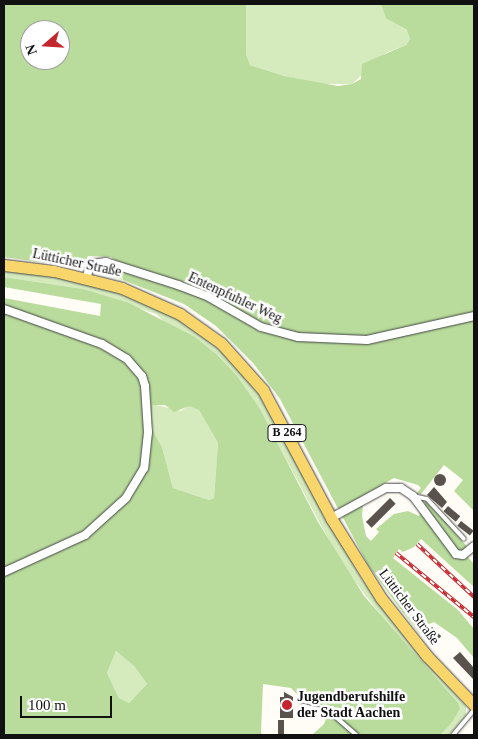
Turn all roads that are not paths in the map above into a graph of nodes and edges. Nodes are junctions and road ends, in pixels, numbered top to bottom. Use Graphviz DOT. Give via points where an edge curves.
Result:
graph roads {
  1 [pos="4,265"];
  2 [pos="86,278"];
  3 [pos="4,309"];
  4 [pos="474,316"];
  5 [pos="413,496"];
  6 [pos="331,518"];
  7 [pos="464,539"];
  8 [pos="474,546"];
  9 [pos="4,572"];
  10 [pos="474,705"];
  11 [pos="303,706"];
  12 [pos="474,710"];
  13 [pos="356,735"];
  14 [pos="453,735"];
  1 -- 2 [label="main road, Lütticher Straße / B 264"];
  2 -- 4 [label="street, Entenpfuhler Weg" via="91,264 106,262 207,296 276,333 304,337 367,340"];
  2 -- 6 [label="main road, Lütticher Straße / B 264" via="154,300 200,326 221,344 262,390"];
  3 -- 9 [label="street" via="102,344 127,359 142,376 145,386 148,432 144,468 126,498 85,535"];
  5 -- 6 [label="street" via="401,488 386,488"];
  5 -- 7 [label="lane" via="426,499"];
  5 -- 8 [label="street" via="456,554 463,555"];
  6 -- 10 [label="main road, Lütticher Straße / B 264" via="381,598 427,656"];
  11 -- 13 [label="lane" via="330,712"];
  12 -- 14 [label="lane"];
}
